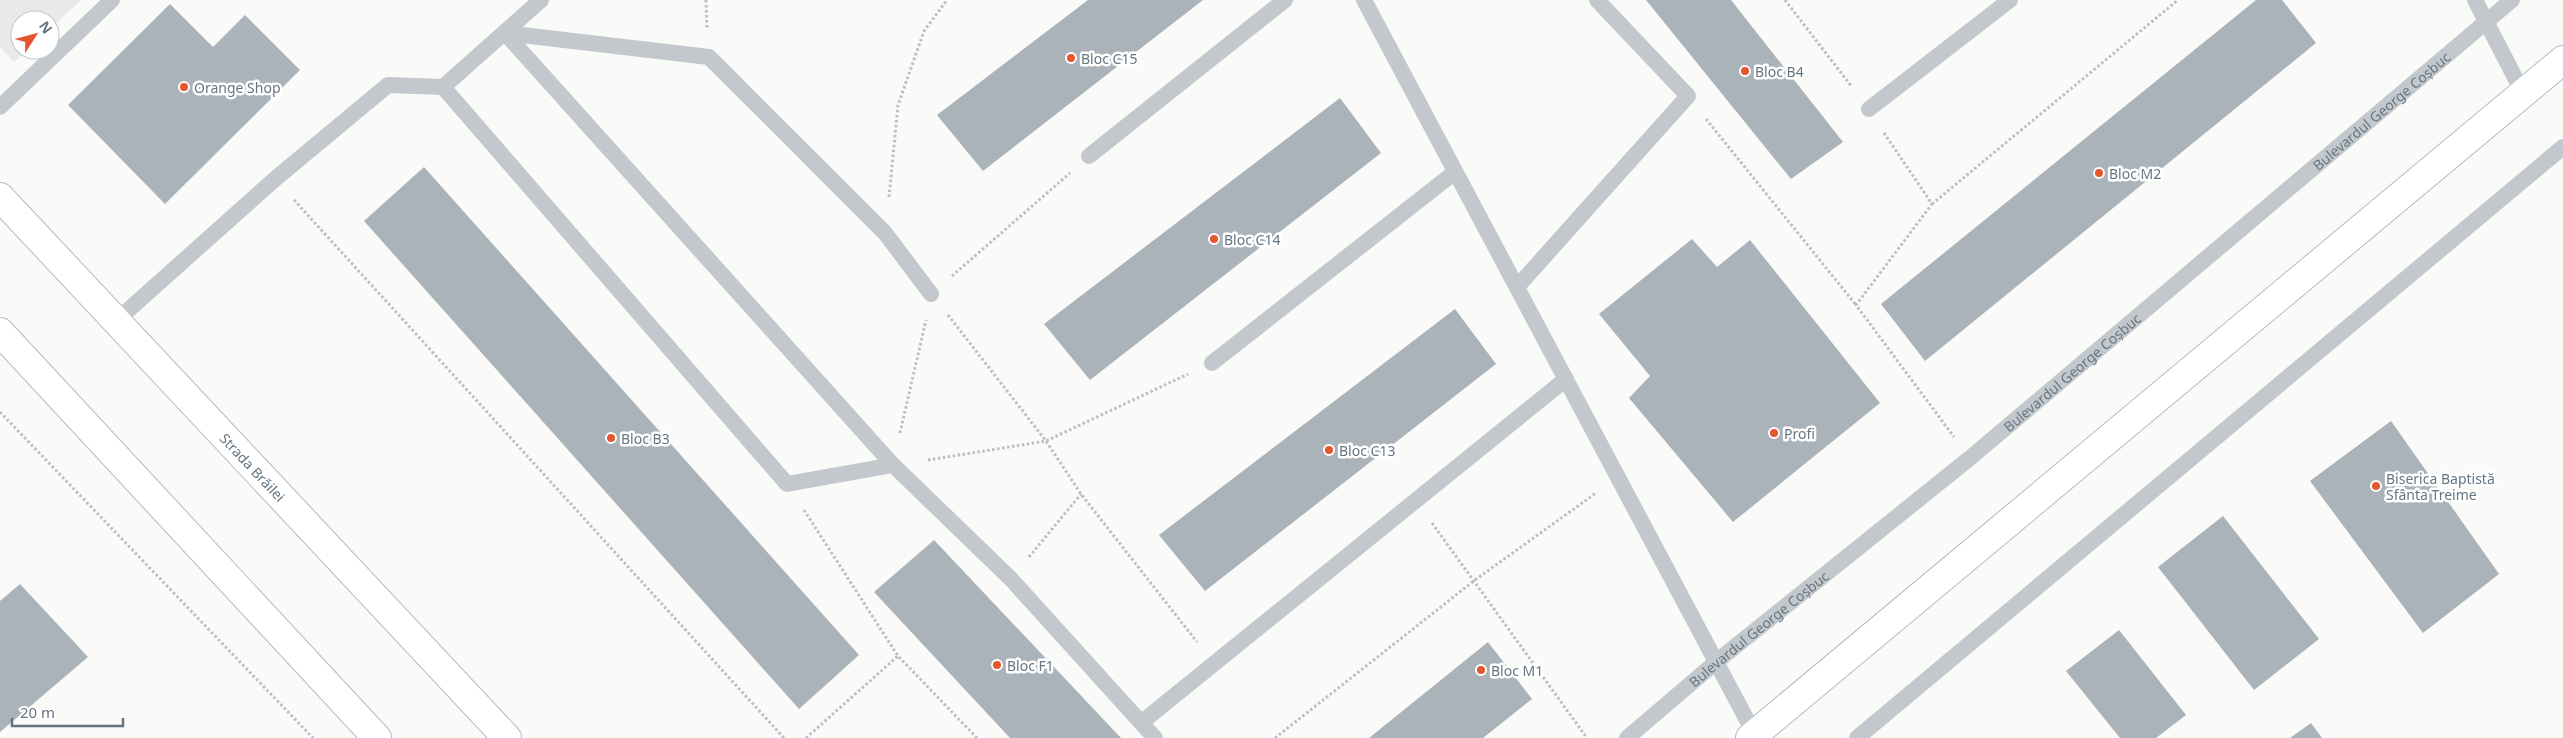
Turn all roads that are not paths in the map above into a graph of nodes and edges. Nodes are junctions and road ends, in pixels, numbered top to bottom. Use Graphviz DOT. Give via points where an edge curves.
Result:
graph roads {
  1 [pos="112,0"];
  2 [pos="541,0"];
  3 [pos="1285,0"];
  4 [pos="1364,0"];
  5 [pos="1597,0"];
  6 [pos="2010,0"];
  7 [pos="2475,0"];
  8 [pos="2512,0"];
  9 [pos="2486,21"];
  10 [pos="505,33"];
  11 [pos="2563,60"];
  12 [pos="443,87"];
  13 [pos="2523,93"];
  14 [pos="0,108"];
  15 [pos="1869,109"];
  16 [pos="2563,147"];
  17 [pos="1089,156"];
  18 [pos="1455,172"];
  19 [pos="0,197"];
  20 [pos="1517,287"];
  21 [pos="931,294"];
  22 [pos="116,321"];
  23 [pos="0,332"];
  24 [pos="1212,363"];
  25 [pos="1566,379"];
  26 [pos="893,465"];
  27 [pos="1716,662"];
  28 [pos="1142,722"];
  29 [pos="1753,736"];
  30 [pos="377,738"];
  31 [pos="507,738"];
  32 [pos="1155,738"];
  33 [pos="1627,738"];
  34 [pos="1857,738"];
  1 -- 14 [label="lane"];
  2 -- 10 [label="lane"];
  3 -- 17 [label="lane"];
  4 -- 18 [label="lane"];
  5 -- 20 [label="lane" via="1688,96"];
  6 -- 15 [label="lane"];
  7 -- 9 [label="lane"];
  8 -- 9 [label="lane, Bulevardul George Coșbuc"];
  9 -- 13 [label="lane"];
  9 -- 27 [label="lane, Bulevardul George Coșbuc" via="1970,458"];
  10 -- 12 [label="lane"];
  10 -- 21 [label="lane" via="709,57 885,232"];
  10 -- 26 [label="lane"];
  11 -- 13 [label="main road"];
  12 -- 22 [label="lane" via="388,85 275,179"];
  12 -- 26 [label="lane" via="787,484"];
  13 -- 29 [label="main road"];
  16 -- 34 [label="lane"];
  18 -- 20 [label="lane"];
  18 -- 24 [label="lane"];
  19 -- 22 [label="main road, Strada Brăilei"];
  20 -- 25 [label="lane"];
  22 -- 31 [label="main road, Strada Brăilei"];
  23 -- 30 [label="main road"];
  25 -- 27 [label="lane"];
  25 -- 28 [label="lane" via="1212,662"];
  26 -- 28 [label="lane" via="1011,579"];
  27 -- 29 [label="lane"];
  27 -- 33 [label="lane, Bulevardul George Coșbuc"];
  28 -- 32 [label="lane"];
}
